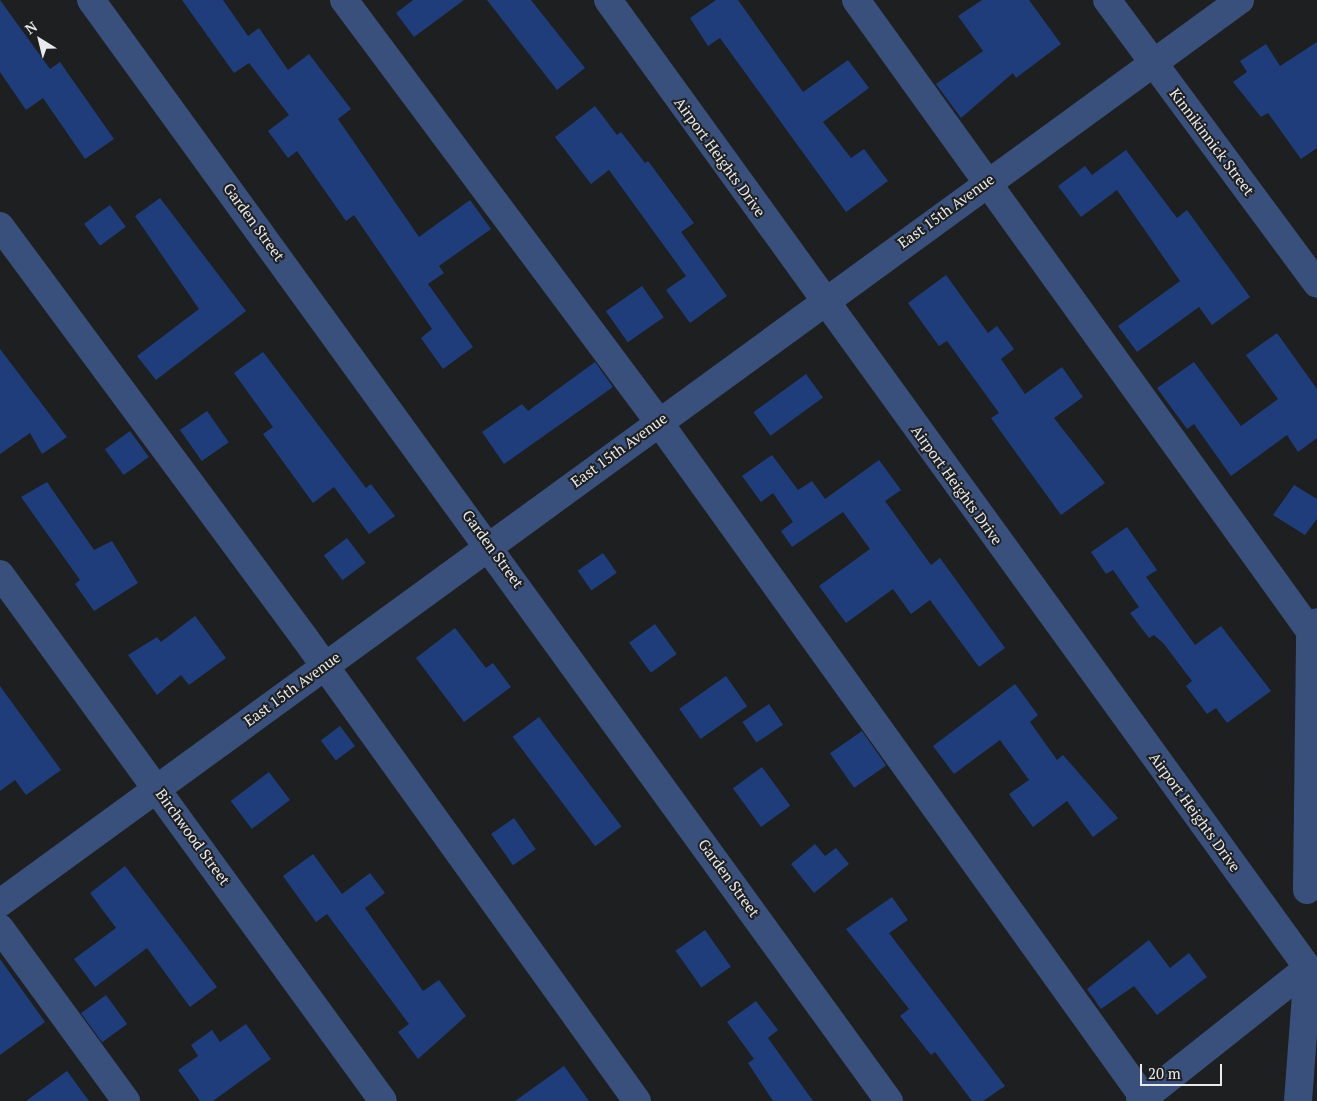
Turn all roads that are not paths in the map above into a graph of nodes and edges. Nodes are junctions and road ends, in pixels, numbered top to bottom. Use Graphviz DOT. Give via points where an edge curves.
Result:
graph roads {
  1 [pos="91,0"];
  2 [pos="344,0"];
  3 [pos="608,0"];
  4 [pos="856,0"];
  5 [pos="1107,0"];
  6 [pos="1240,0"];
  7 [pos="1153,62"];
  8 [pos="989,181"];
  9 [pos="0,226"];
  10 [pos="1317,284"];
  11 [pos="822,301"];
  12 [pos="658,421"];
  13 [pos="490,544"];
  14 [pos="0,574"];
  15 [pos="1314,627"];
  16 [pos="325,665"];
  17 [pos="157,788"];
  18 [pos="1307,890"];
  19 [pos="0,903"];
  20 [pos="0,928"];
  21 [pos="1308,968"];
  22 [pos="1142,1100"];
  23 [pos="126,1101"];
  24 [pos="383,1101"];
  25 [pos="637,1101"];
  26 [pos="889,1101"];
  27 [pos="1298,1101"];
  1 -- 13 [label="street, Garden Street"];
  2 -- 12 [label="street"];
  3 -- 11 [label="street, Airport Heights Drive"];
  4 -- 8 [label="street"];
  5 -- 7 [label="street, Kinnikinnick Street"];
  6 -- 7 [label="street, East 15th Avenue"];
  7 -- 8 [label="street, East 15th Avenue"];
  7 -- 10 [label="street, Kinnikinnick Street"];
  8 -- 11 [label="street, East 15th Avenue"];
  8 -- 15 [label="street"];
  9 -- 16 [label="street"];
  11 -- 12 [label="street, East 15th Avenue"];
  11 -- 21 [label="street, Airport Heights Drive"];
  12 -- 13 [label="street, East 15th Avenue"];
  12 -- 22 [label="street"];
  13 -- 16 [label="street, East 15th Avenue"];
  13 -- 26 [label="street, Garden Street"];
  14 -- 17 [label="street, Birchwood Street"];
  15 -- 18 [label="street"];
  16 -- 17 [label="street, East 15th Avenue"];
  16 -- 25 [label="street"];
  17 -- 19 [label="street, East 15th Avenue"];
  17 -- 24 [label="street, Birchwood Street"];
  20 -- 23 [label="street"];
  21 -- 22 [label="street"];
  21 -- 27 [label="street"];
}
